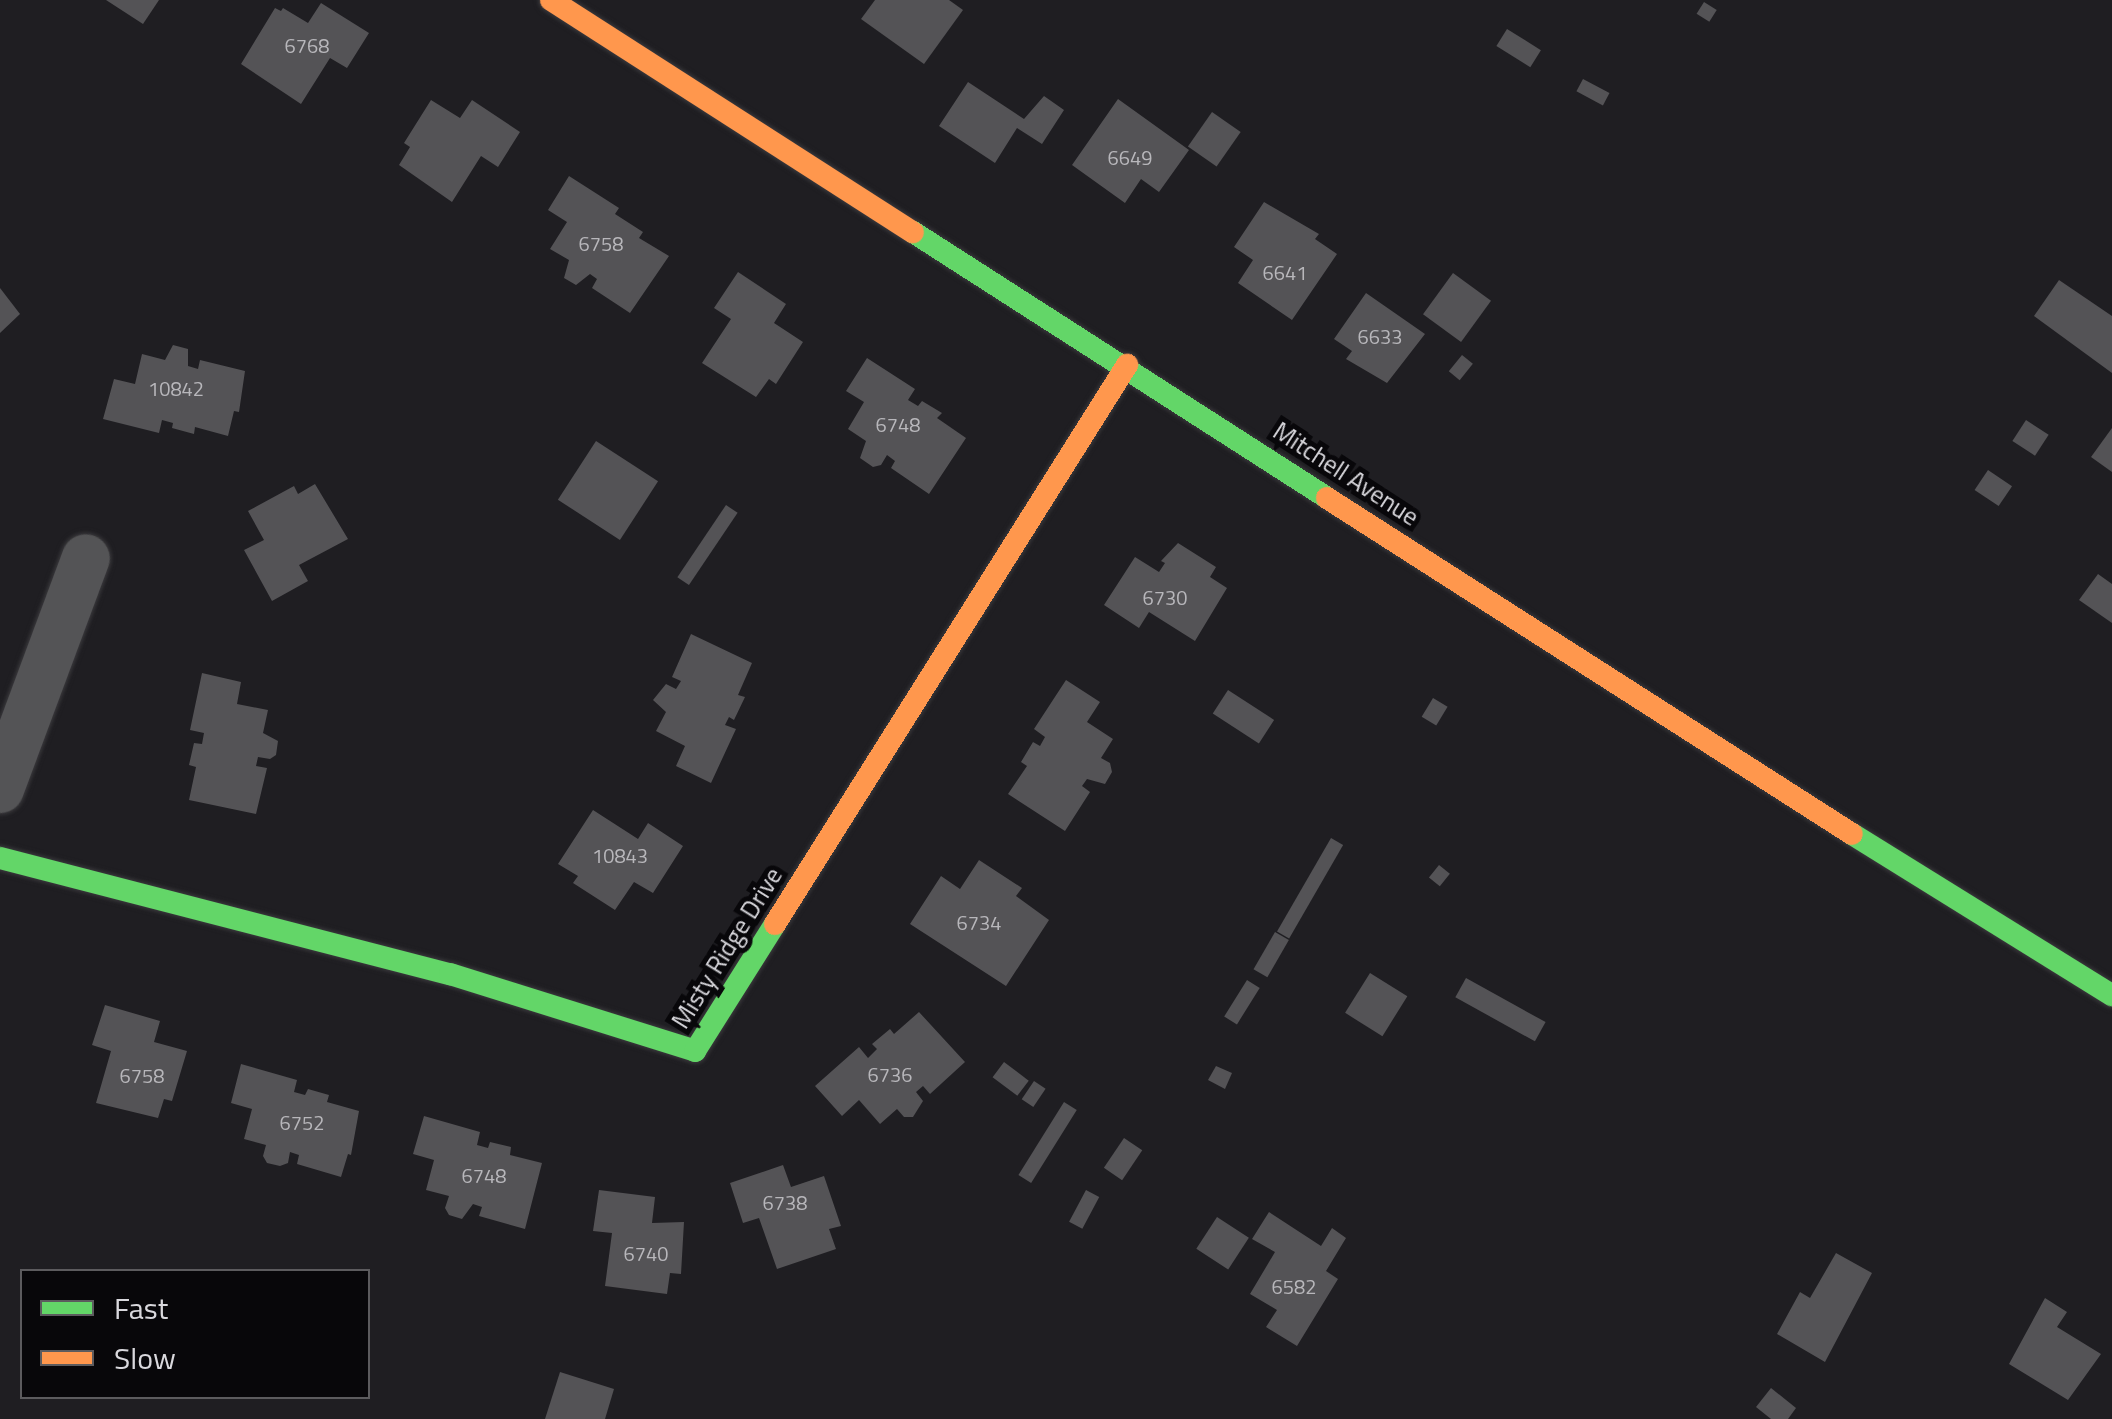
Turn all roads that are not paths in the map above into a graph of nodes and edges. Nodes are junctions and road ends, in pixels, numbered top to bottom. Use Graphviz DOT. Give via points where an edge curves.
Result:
graph roads {
  1 [pos="551,0"];
  2 [pos="1127,366"];
  3 [pos="86,558"];
  4 [pos="0,789"];
  5 [pos="0,858"];
  6 [pos="2112,995"];
  1 -- 2 [label="street, Mitchell Avenue"];
  2 -- 5 [label="street, Misty Ridge Drive" via="695,1052 450,974"];
  2 -- 6 [label="street, Mitchell Avenue"];
  3 -- 4 [label="street"];
}
